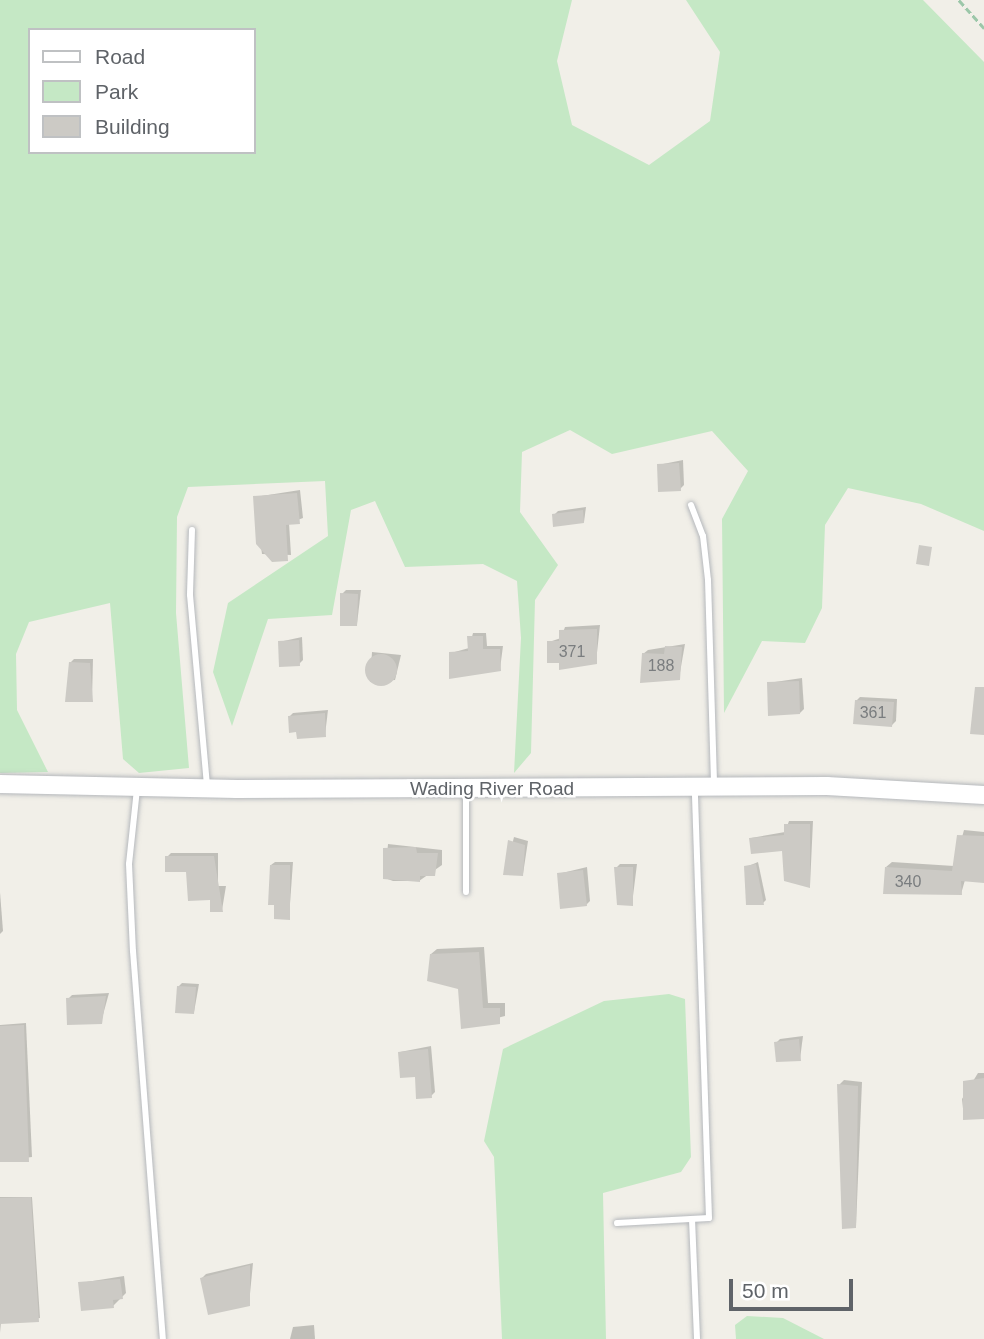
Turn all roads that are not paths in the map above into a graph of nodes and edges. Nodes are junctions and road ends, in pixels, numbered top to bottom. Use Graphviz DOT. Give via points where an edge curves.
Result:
graph roads {
  1 [pos="691,505"];
  2 [pos="192,530"];
  3 [pos="0,783"];
  4 [pos="137,787"];
  5 [pos="207,789"];
  6 [pos="466,789"];
  7 [pos="714,789"];
  8 [pos="695,790"];
  9 [pos="984,795"];
  10 [pos="466,892"];
  11 [pos="692,1219"];
  12 [pos="617,1223"];
  13 [pos="163,1339"];
  14 [pos="697,1339"];
  1 -- 7 [label="lane" via="703,536 708,580"];
  2 -- 5 [label="lane" via="190,595"];
  3 -- 4 [label="main road, Wading River Road"];
  4 -- 5 [label="main road, Wading River Road"];
  4 -- 13 [label="lane" via="130,864 133,951"];
  5 -- 6 [label="main road, Wading River Road"];
  6 -- 8 [label="main road, Wading River Road"];
  6 -- 10 [label="lane"];
  7 -- 8 [label="main road, Wading River Road"];
  7 -- 9 [label="main road, Wading River Road" via="827,786"];
  8 -- 11 [label="lane" via="709,1218"];
  11 -- 12 [label="lane"];
  11 -- 14 [label="lane"];
}
